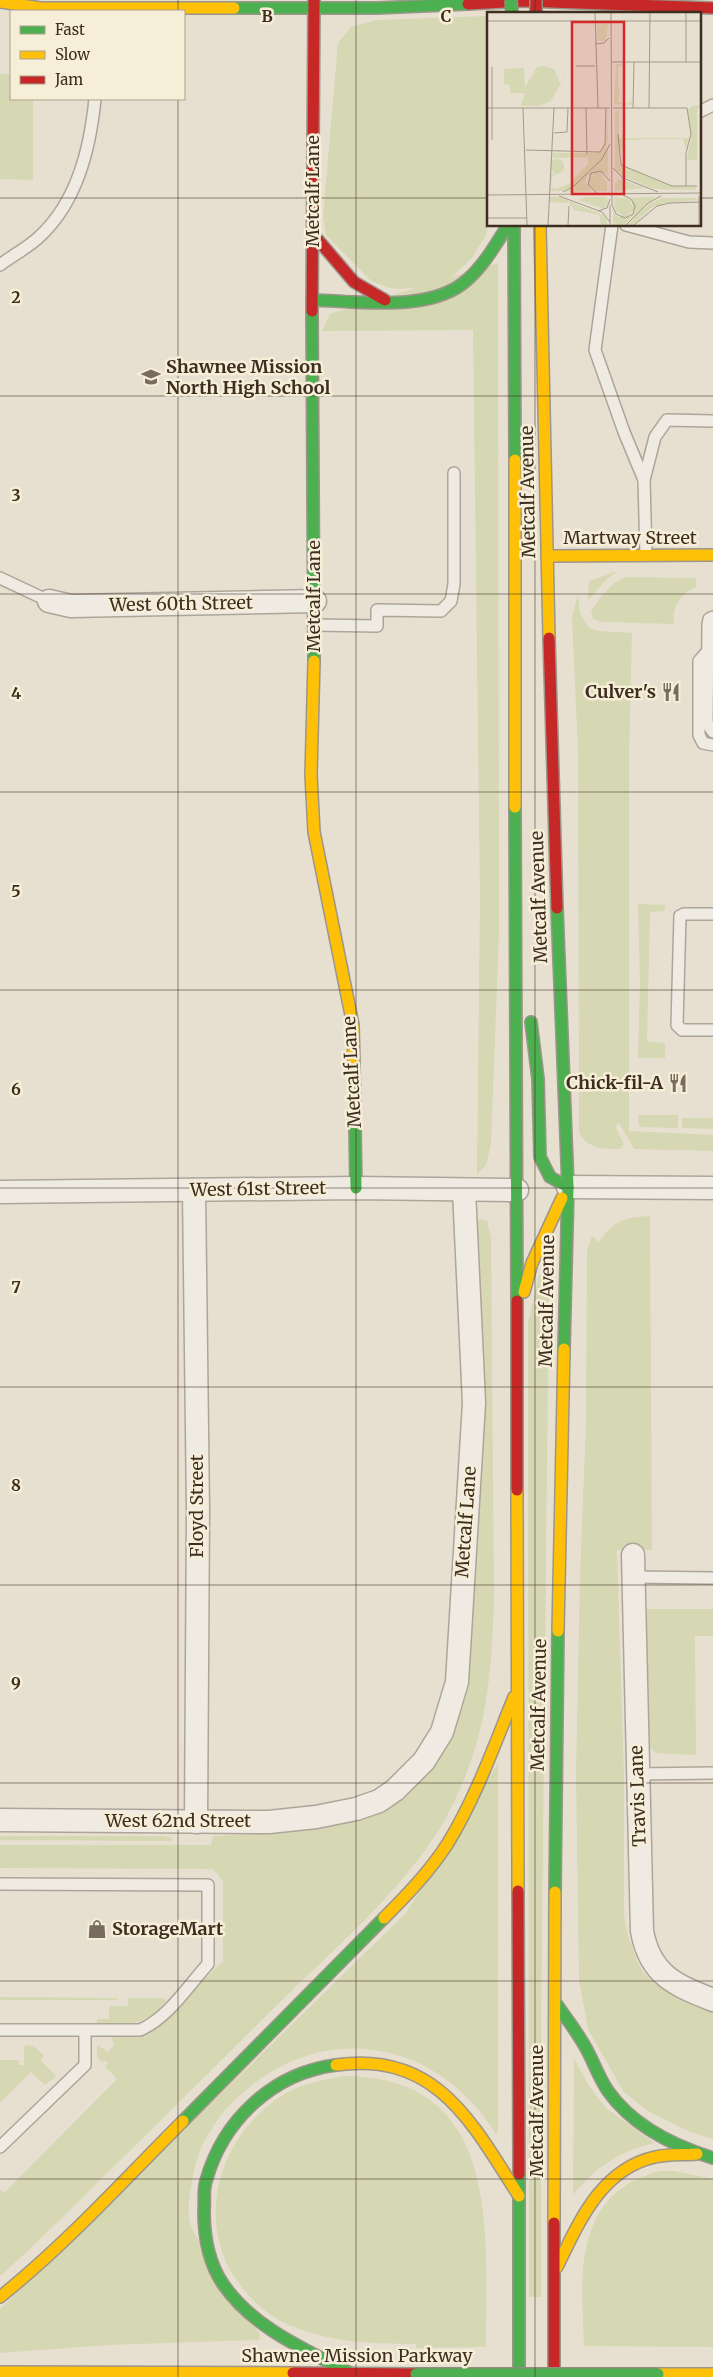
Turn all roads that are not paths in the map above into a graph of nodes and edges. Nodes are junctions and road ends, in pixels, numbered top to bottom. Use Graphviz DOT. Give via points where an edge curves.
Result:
graph roads {
  1 [pos="0,2"];
  2 [pos="314,4"];
  3 [pos="95,6"];
  4 [pos="713,8"];
  5 [pos="95,100"];
  6 [pos="713,105"];
  7 [pos="700,112"];
  8 [pos="507,226"];
  9 [pos="514,226"];
  10 [pos="540,226"];
  11 [pos="612,226"];
  12 [pos="630,226"];
  13 [pos="313,234"];
  14 [pos="713,243"];
  15 [pos="0,265"];
  16 [pos="312,300"];
  17 [pos="386,301"];
  18 [pos="713,421"];
  19 [pos="454,473"];
  20 [pos="644,480"];
  21 [pos="646,555"];
  22 [pos="713,555"];
  23 [pos="547,556"];
  24 [pos="0,578"];
  25 [pos="48,601"];
  26 [pos="315,601"];
  27 [pos="713,617"];
  28 [pos="314,625"];
  29 [pos="708,651"];
  30 [pos="713,732"];
  31 [pos="713,745"];
  32 [pos="516,912"];
  33 [pos="713,914"];
  34 [pos="713,1030"];
  35 [pos="568,1187"];
  36 [pos="356,1188"];
  37 [pos="713,1188"];
  38 [pos="194,1190"];
  39 [pos="464,1190"];
  40 [pos="516,1190"];
  41 [pos="0,1192"];
  42 [pos="515,1328"];
  43 [pos="633,1566"];
  44 [pos="713,1578"];
  45 [pos="518,1688"];
  46 [pos="713,1773"];
  47 [pos="637,1774"];
  48 [pos="356,1809"];
  49 [pos="0,1820"];
  50 [pos="196,1822"];
  51 [pos="0,1884"];
  52 [pos="713,2000"];
  53 [pos="554,2002"];
  54 [pos="0,2030"];
  55 [pos="85,2031"];
  56 [pos="0,2148"];
  57 [pos="697,2154"];
  58 [pos="713,2158"];
  59 [pos="519,2196"];
  60 [pos="554,2273"];
  61 [pos="0,2297"];
  62 [pos="0,2372"];
  63 [pos="352,2374"];
  64 [pos="713,2374"];
  65 [pos="518,2377"];
  66 [pos="554,2377"];
  1 -- 3 [label="main road" via="41,8"];
  2 -- 3 [label="main road"];
  2 -- 4 [label="main road" via="377,8 524,1"];
  2 -- 13 [label="main road, Metcalf Lane"];
  5 -- 15 [label="lane" via="91,135 66,204 38,238"];
  6 -- 7 [label="lane"];
  8 -- 17 [label="main road" via="485,259 459,287 421,300"];
  9 -- 32 [label="main road, Metcalf Avenue"];
  10 -- 23 [label="main road, Metcalf Avenue"];
  11 -- 20 [label="lane" via="595,350"];
  12 -- 14 [label="lane" via="690,242"];
  13 -- 16 [label="main road, Metcalf Lane"];
  13 -- 17 [label="main road" via="354,282"];
  16 -- 17 [label="main road"];
  16 -- 26 [label="main road, Metcalf Lane"];
  18 -- 20 [label="lane" via="667,420 655,437"];
  19 -- 28 [label="lane" via="454,584 451,601 441,610 377,610 377,626"];
  20 -- 21 [label="lane"];
  21 -- 22 [label="main road, Martway Street"];
  21 -- 23 [label="main road, Martway Street"];
  23 -- 35 [label="main road, Metcalf Avenue"];
  24 -- 25 [label="lane"];
  25 -- 26 [label="street, West 60th Street" via="71,606"];
  26 -- 28 [label="main road, Metcalf Lane"];
  27 -- 29 [label="lane" via="708,621"];
  28 -- 36 [label="main road, Metcalf Lane" via="311,775 314,832 353,1025"];
  29 -- 30 [label="lane" via="708,723"];
  29 -- 31 [label="lane" via="699,661 699,735 703,743"];
  32 -- 35 [label="main road" via="538,1079 540,1156 550,1177"];
  32 -- 40 [label="main road, Metcalf Avenue"];
  33 -- 34 [label="lane" via="680,916 677,1025 682,1030"];
  35 -- 37 [label="street"];
  35 -- 42 [label="main road" via="532,1263"];
  35 -- 53 [label="main road, Metcalf Avenue" via="556,1702"];
  36 -- 38 [label="street, West 61st Street"];
  36 -- 39 [label="street, West 61st Street"];
  38 -- 41 [label="street, West 61st Street"];
  38 -- 50 [label="street, Floyd Street" via="198,1511"];
  39 -- 40 [label="street, West 61st Street"];
  39 -- 48 [label="street, Metcalf Lane" via="474,1402 456,1682 442,1732 424,1761 395,1790 378,1802"];
  40 -- 42 [label="main road, Metcalf Avenue"];
  42 -- 45 [label="main road, Metcalf Avenue"];
  43 -- 44 [label="lane"];
  43 -- 47 [label="street, Travis Lane"];
  45 -- 59 [label="main road, Metcalf Avenue"];
  45 -- 61 [label="main road" via="469,1805 447,1844 412,1890 69,2235"];
  46 -- 47 [label="lane"];
  47 -- 52 [label="street, Travis Lane" via="645,1947 653,1962 672,1982"];
  48 -- 50 [label="street, West 62nd Street" via="270,1822"];
  49 -- 50 [label="street, West 62nd Street"];
  51 -- 55 [label="lane" via="208,1885 208,1964 170,2008 149,2026 140,2030"];
  53 -- 57 [label="main road" via="584,2044 596,2072 612,2096 630,2114"];
  53 -- 60 [label="main road, Metcalf Avenue"];
  54 -- 55 [label="lane"];
  55 -- 56 [label="lane" via="85,2065"];
  57 -- 58 [label="main road"];
  57 -- 60 [label="main road" via="653,2157 621,2170 606,2182 592,2198"];
  59 -- 63 [label="main road" via="458,2107 441,2090 397,2068 351,2062 308,2068 260,2095 240,2114 223,2138 204,2187 202,2212 211,2262 223,2284 264,2326"];
  59 -- 65 [label="main road, Metcalf Avenue"];
  60 -- 66 [label="main road, Metcalf Avenue"];
  62 -- 63 [label="main road, Shawnee Mission Parkway"];
  63 -- 64 [label="main road, Shawnee Mission Parkway, bridge"];
}
